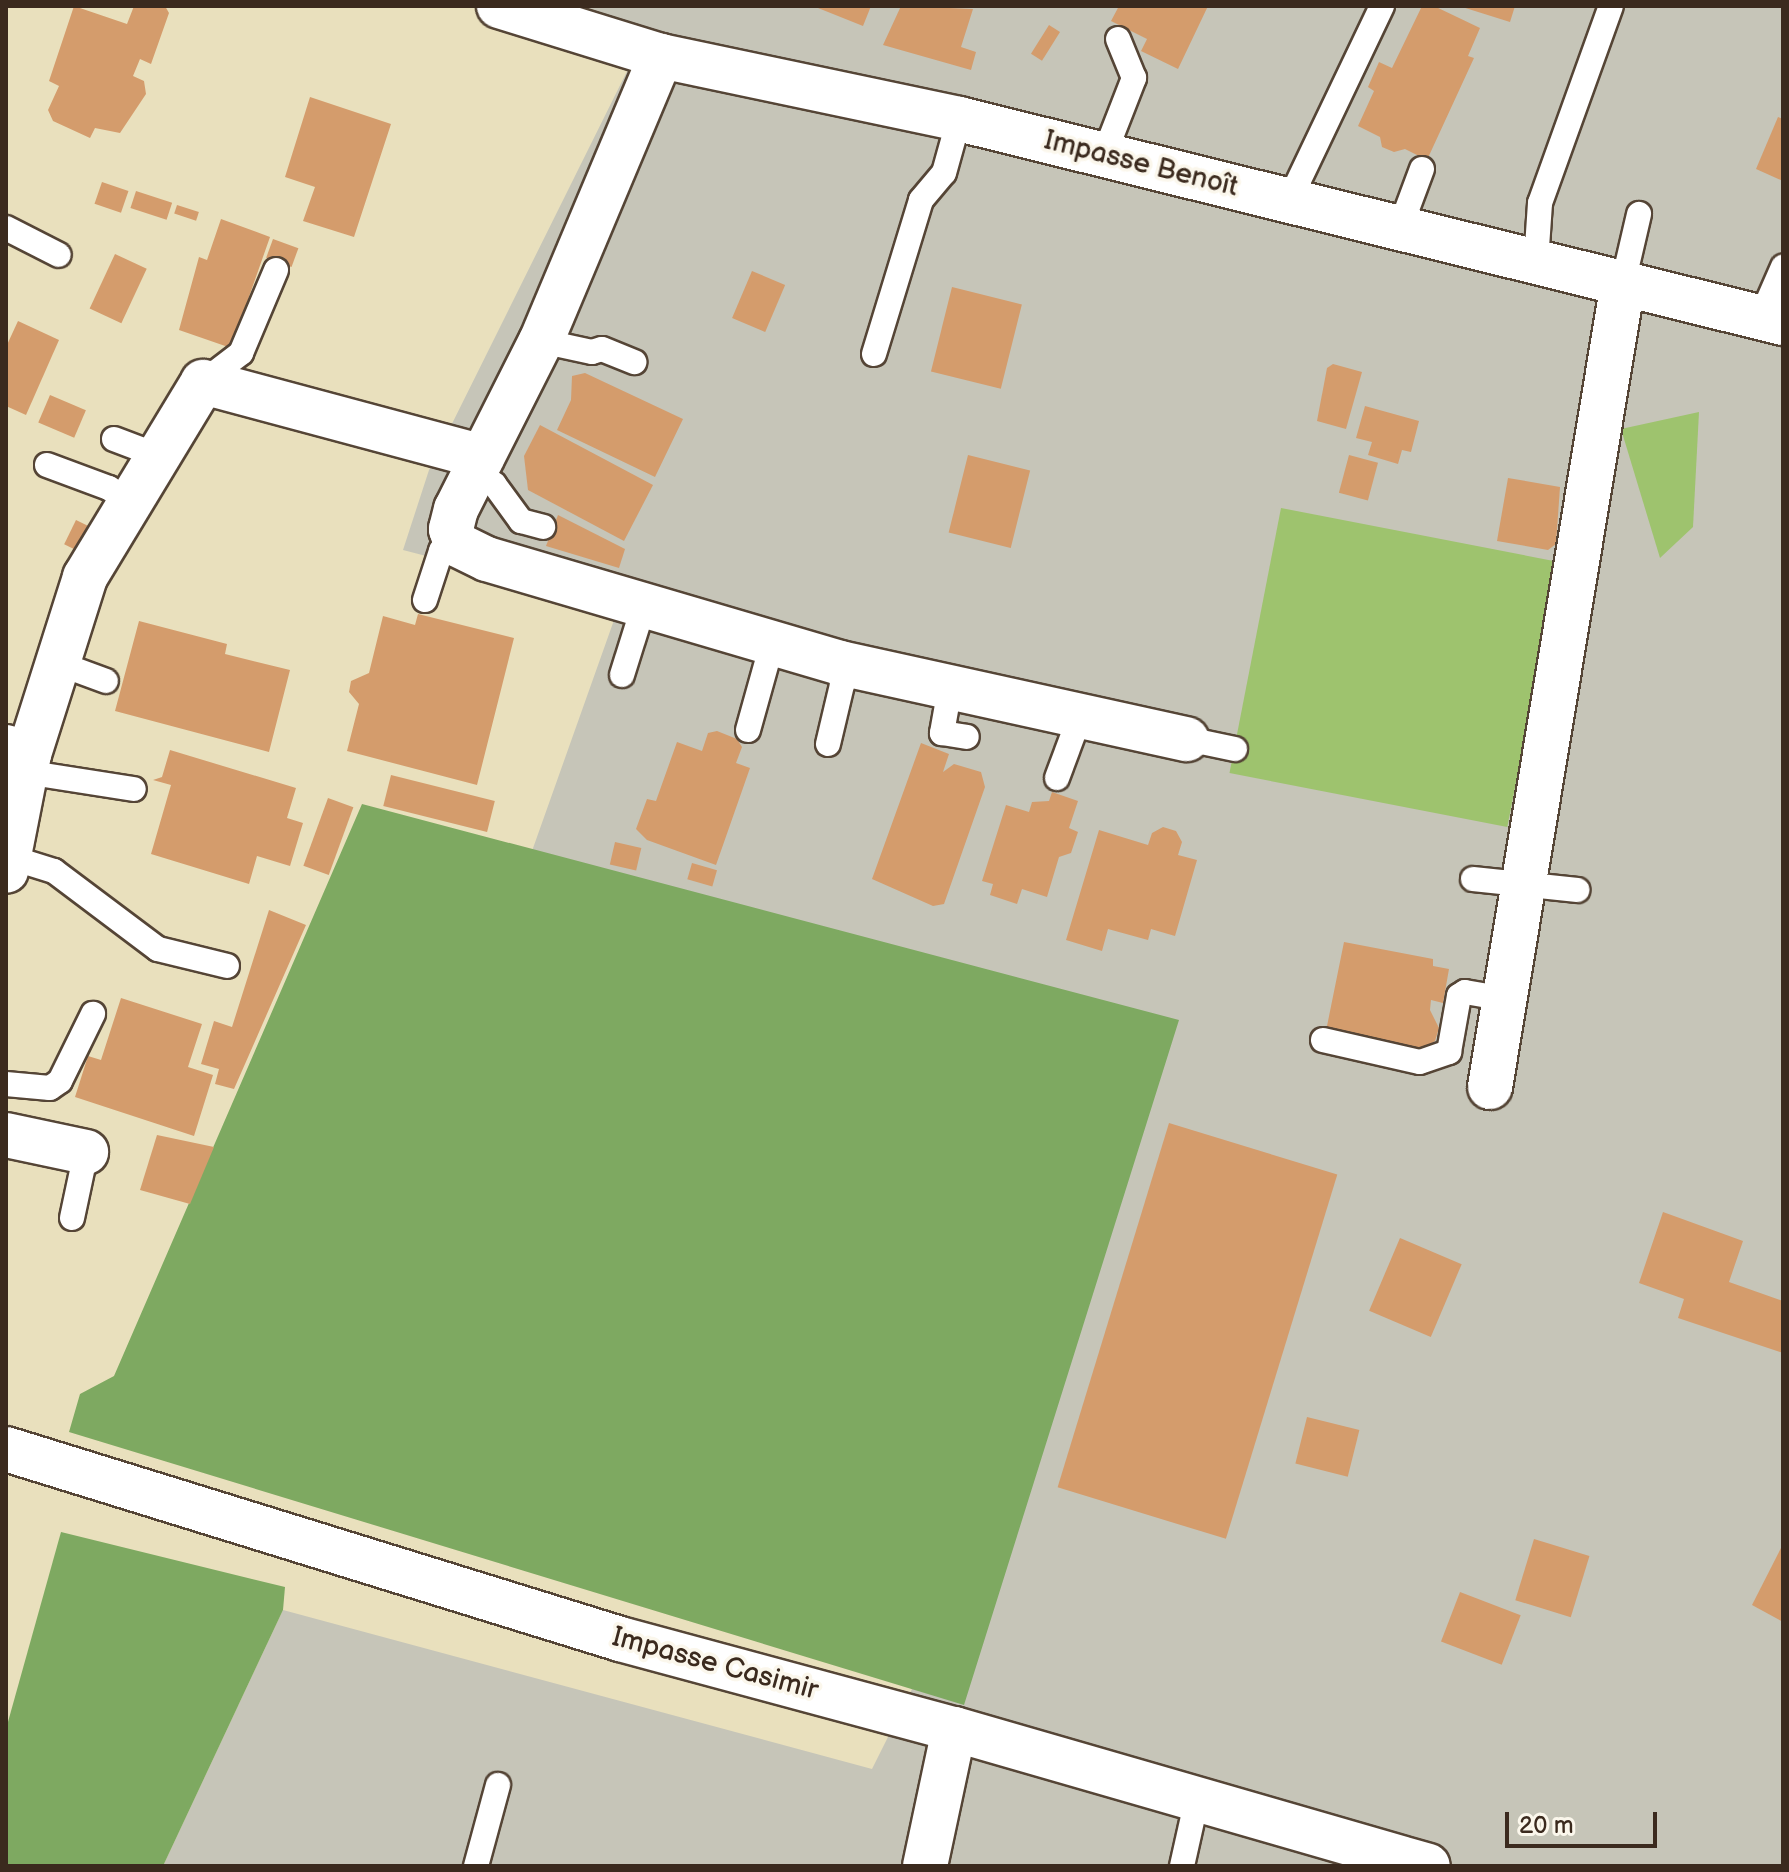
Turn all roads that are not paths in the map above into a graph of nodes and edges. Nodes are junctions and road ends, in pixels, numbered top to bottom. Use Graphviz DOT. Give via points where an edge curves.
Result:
graph roads {
  1 [pos="1382,6"];
  2 [pos="1611,6"];
  3 [pos="506,7"];
  4 [pos="1118,39"];
  5 [pos="661,56"];
  6 [pos="959,119"];
  7 [pos="1104,155"];
  8 [pos="1422,169"];
  9 [pos="1289,201"];
  10 [pos="1639,214"];
  11 [pos="6,228"];
  12 [pos="1400,228"];
  13 [pos="59,255"];
  14 [pos="1536,262"];
  15 [pos="1783,267"];
  16 [pos="276,270"];
  17 [pos="1623,283"];
  18 [pos="1772,320"];
  19 [pos="541,341"];
  20 [pos="874,354"];
  21 [pos="635,362"];
  22 [pos="203,382"];
  23 [pos="114,439"];
  24 [pos="159,456"];
  25 [pos="47,465"];
  26 [pos="478,466"];
  27 [pos="130,502"];
  28 [pos="543,527"];
  29 [pos="456,544"];
  30 [pos="425,600"];
  31 [pos="644,605"];
  32 [pos="772,644"];
  33 [pos="57,663"];
  34 [pos="840,663"];
  35 [pos="622,675"];
  36 [pos="106,681"];
  37 [pos="950,688"];
  38 [pos="1080,716"];
  39 [pos="748,730"];
  40 [pos="967,737"];
  41 [pos="1187,739"];
  42 [pos="828,744"];
  43 [pos="1235,749"];
  44 [pos="20,758"];
  45 [pos="1057,778"];
  46 [pos="134,789"];
  47 [pos="7,864"];
  48 [pos="1473,879"];
  49 [pos="1523,886"];
  50 [pos="1577,890"];
  51 [pos="227,966"];
  52 [pos="1505,999"];
  53 [pos="93,1014"];
  54 [pos="1323,1040"];
  55 [pos="6,1084"];
  56 [pos="1490,1087"];
  57 [pos="6,1135"];
  58 [pos="86,1152"];
  59 [pos="72,1218"];
  60 [pos="6,1449"];
  61 [pos="954,1729"];
  62 [pos="498,1785"];
  63 [pos="1197,1799"];
  64 [pos="1345,1854"];
  65 [pos="476,1866"];
  66 [pos="925,1866"];
  67 [pos="1182,1866"];
  68 [pos="1428,1866"];
  1 -- 9 [label="lane"];
  2 -- 14 [label="lane" via="1540,203"];
  3 -- 5 [label="street, Impasse Benoît"];
  4 -- 7 [label="lane" via="1134,78"];
  5 -- 6 [label="street, Impasse Benoît"];
  5 -- 19 [label="street"];
  6 -- 7 [label="street, Impasse Benoît"];
  6 -- 20 [label="lane" via="944,173 921,200"];
  7 -- 9 [label="street, Impasse Benoît"];
  8 -- 12 [label="lane"];
  9 -- 12 [label="street, Impasse Benoît"];
  10 -- 17 [label="lane"];
  11 -- 13 [label="lane"];
  12 -- 14 [label="street, Impasse Benoît"];
  14 -- 17 [label="street, Impasse Benoît"];
  15 -- 18 [label="lane"];
  16 -- 22 [label="lane" via="241,353"];
  17 -- 18 [label="street, Impasse Benoît"];
  17 -- 49 [label="street"];
  19 -- 21 [label="lane" via="592,352 602,349"];
  19 -- 26 [label="street"];
  22 -- 24 [label="street"];
  22 -- 26 [label="street"];
  23 -- 24 [label="lane"];
  24 -- 27 [label="street"];
  25 -- 27 [label="lane" via="109,488"];
  26 -- 28 [label="lane" via="521,521"];
  26 -- 29 [label="street" via="456,509 451,529"];
  27 -- 33 [label="street" via="85,577"];
  29 -- 30 [label="lane" via="441,551"];
  29 -- 31 [label="street" via="487,559"];
  31 -- 32 [label="street"];
  31 -- 35 [label="lane"];
  32 -- 34 [label="street"];
  32 -- 39 [label="lane"];
  33 -- 36 [label="lane"];
  33 -- 44 [label="street"];
  34 -- 37 [label="street"];
  34 -- 42 [label="lane" via="842,685"];
  37 -- 38 [label="street"];
  37 -- 40 [label="lane" via="942,733"];
  38 -- 41 [label="street"];
  38 -- 45 [label="lane"];
  41 -- 43 [label="lane"];
  44 -- 46 [label="lane"];
  44 -- 47 [label="street"];
  47 -- 51 [label="lane" via="54,871 158,949"];
  48 -- 49 [label="lane"];
  49 -- 50 [label="lane"];
  49 -- 52 [label="street"];
  52 -- 54 [label="lane" via="1465,992 1459,996 1449,1052 1420,1062"];
  52 -- 56 [label="street"];
  53 -- 55 [label="lane" via="60,1081 50,1088"];
  57 -- 58 [label="street"];
  58 -- 59 [label="lane"];
  60 -- 61 [label="street, Impasse Casimir" via="620,1639"];
  61 -- 63 [label="street, Impasse Casimir"];
  61 -- 66 [label="street"];
  62 -- 65 [label="lane"];
  63 -- 64 [label="street, Impasse Casimir"];
  63 -- 67 [label="lane"];
  64 -- 68 [label="street, Impasse Casimir"];
}
